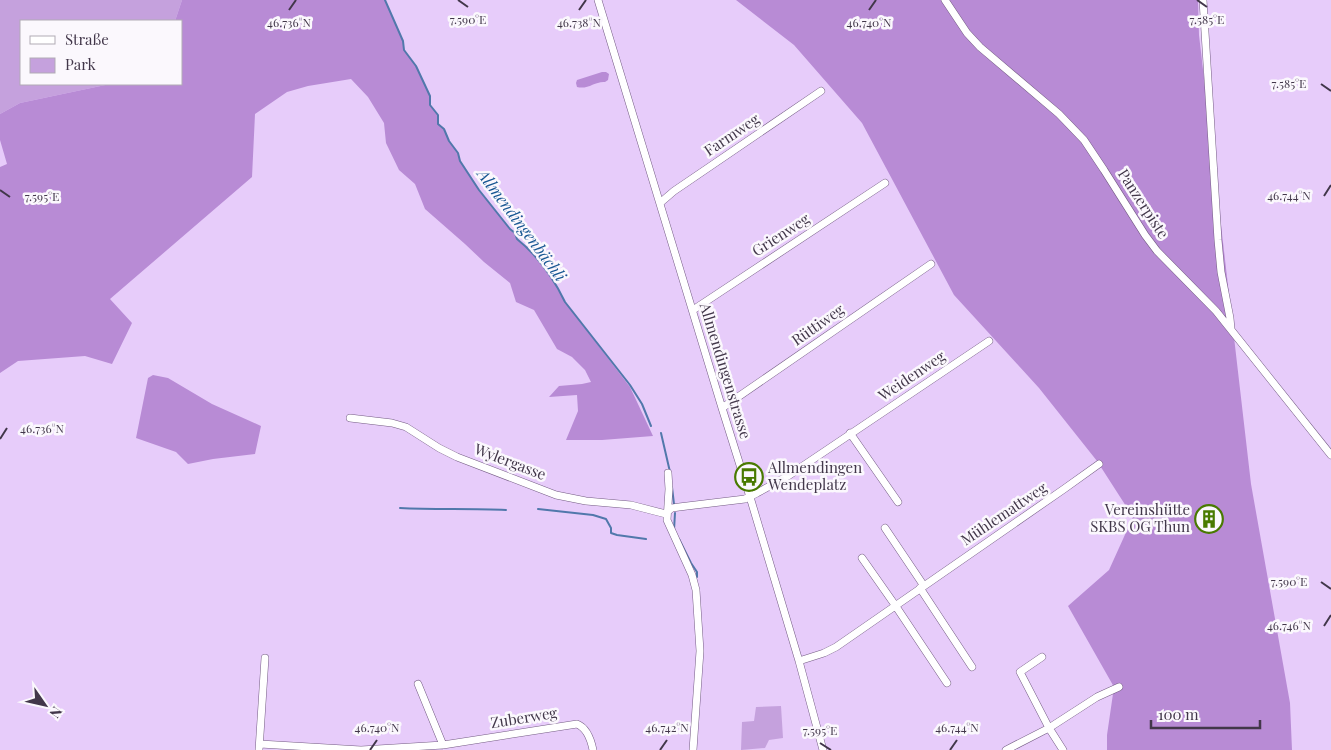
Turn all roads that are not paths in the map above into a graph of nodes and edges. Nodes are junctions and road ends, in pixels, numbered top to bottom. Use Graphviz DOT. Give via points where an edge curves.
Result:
graph roads {
  1 [pos="598,0"];
  2 [pos="946,0"];
  3 [pos="1203,0"];
  4 [pos="821,91"];
  5 [pos="885,183"];
  6 [pos="660,203"];
  7 [pos="931,264"];
  8 [pos="693,310"];
  9 [pos="1231,329"];
  10 [pos="989,341"];
  11 [pos="722,408"];
  12 [pos="350,418"];
  13 [pos="850,433"];
  14 [pos="1331,455"];
  15 [pos="1098,464"];
  16 [pos="668,473"];
  17 [pos="750,497"];
  18 [pos="898,502"];
  19 [pos="667,513"];
  20 [pos="886,528"];
  21 [pos="862,558"];
  22 [pos="922,587"];
  23 [pos="895,605"];
  24 [pos="1042,657"];
  25 [pos="266,658"];
  26 [pos="799,661"];
  27 [pos="972,667"];
  28 [pos="418,684"];
  29 [pos="947,684"];
  30 [pos="1119,687"];
  31 [pos="1049,728"];
  32 [pos="443,745"];
  33 [pos="260,747"];
  34 [pos="423,748"];
  35 [pos="594,750"];
  36 [pos="693,750"];
  37 [pos="823,750"];
  38 [pos="1006,750"];
  39 [pos="1063,750"];
  1 -- 6 [label="street, Allmendingenstrasse"];
  2 -- 9 [label="street, Panzerpiste" via="980,47 1059,114 1084,140 1145,235"];
  3 -- 9 [label="street" via="1218,240"];
  4 -- 6 [label="street, Farmweg"];
  5 -- 8 [label="street, Grienweg"];
  6 -- 8 [label="street, Allmendingenstrasse"];
  7 -- 11 [label="street, Rüttiweg"];
  8 -- 11 [label="street, Allmendingenstrasse"];
  9 -- 14 [label="street, Panzerpiste"];
  10 -- 13 [label="street, Weidenweg"];
  11 -- 17 [label="street, Allmendingenstrasse"];
  12 -- 19 [label="street, Wylergasse" via="406,427 457,457 556,495"];
  13 -- 17 [label="street, Weidenweg"];
  13 -- 18 [label="street"];
  15 -- 22 [label="street, Mühlemattweg"];
  16 -- 19 [label="street"];
  17 -- 19 [label="street, Wylergasse" via="672,508"];
  17 -- 26 [label="street, Allmendingenstrasse"];
  19 -- 36 [label="street" via="668,524 696,590 700,651"];
  20 -- 22 [label="street"];
  21 -- 23 [label="street"];
  22 -- 23 [label="street, Mühlemattweg"];
  22 -- 27 [label="street"];
  23 -- 26 [label="street, Mühlemattweg" via="830,650"];
  23 -- 29 [label="street"];
  24 -- 31 [label="street" via="1020,672"];
  25 -- 33 [label="street"];
  26 -- 37 [label="street, Allmendingenstrasse"];
  28 -- 32 [label="street"];
  30 -- 31 [label="street"];
  31 -- 38 [label="street"];
  31 -- 39 [label="street"];
  32 -- 34 [label="street, Zuberweg"];
  32 -- 35 [label="street, Zuberweg" via="577,724 583,727"];
  33 -- 34 [label="street, Zuberweg"];
}
